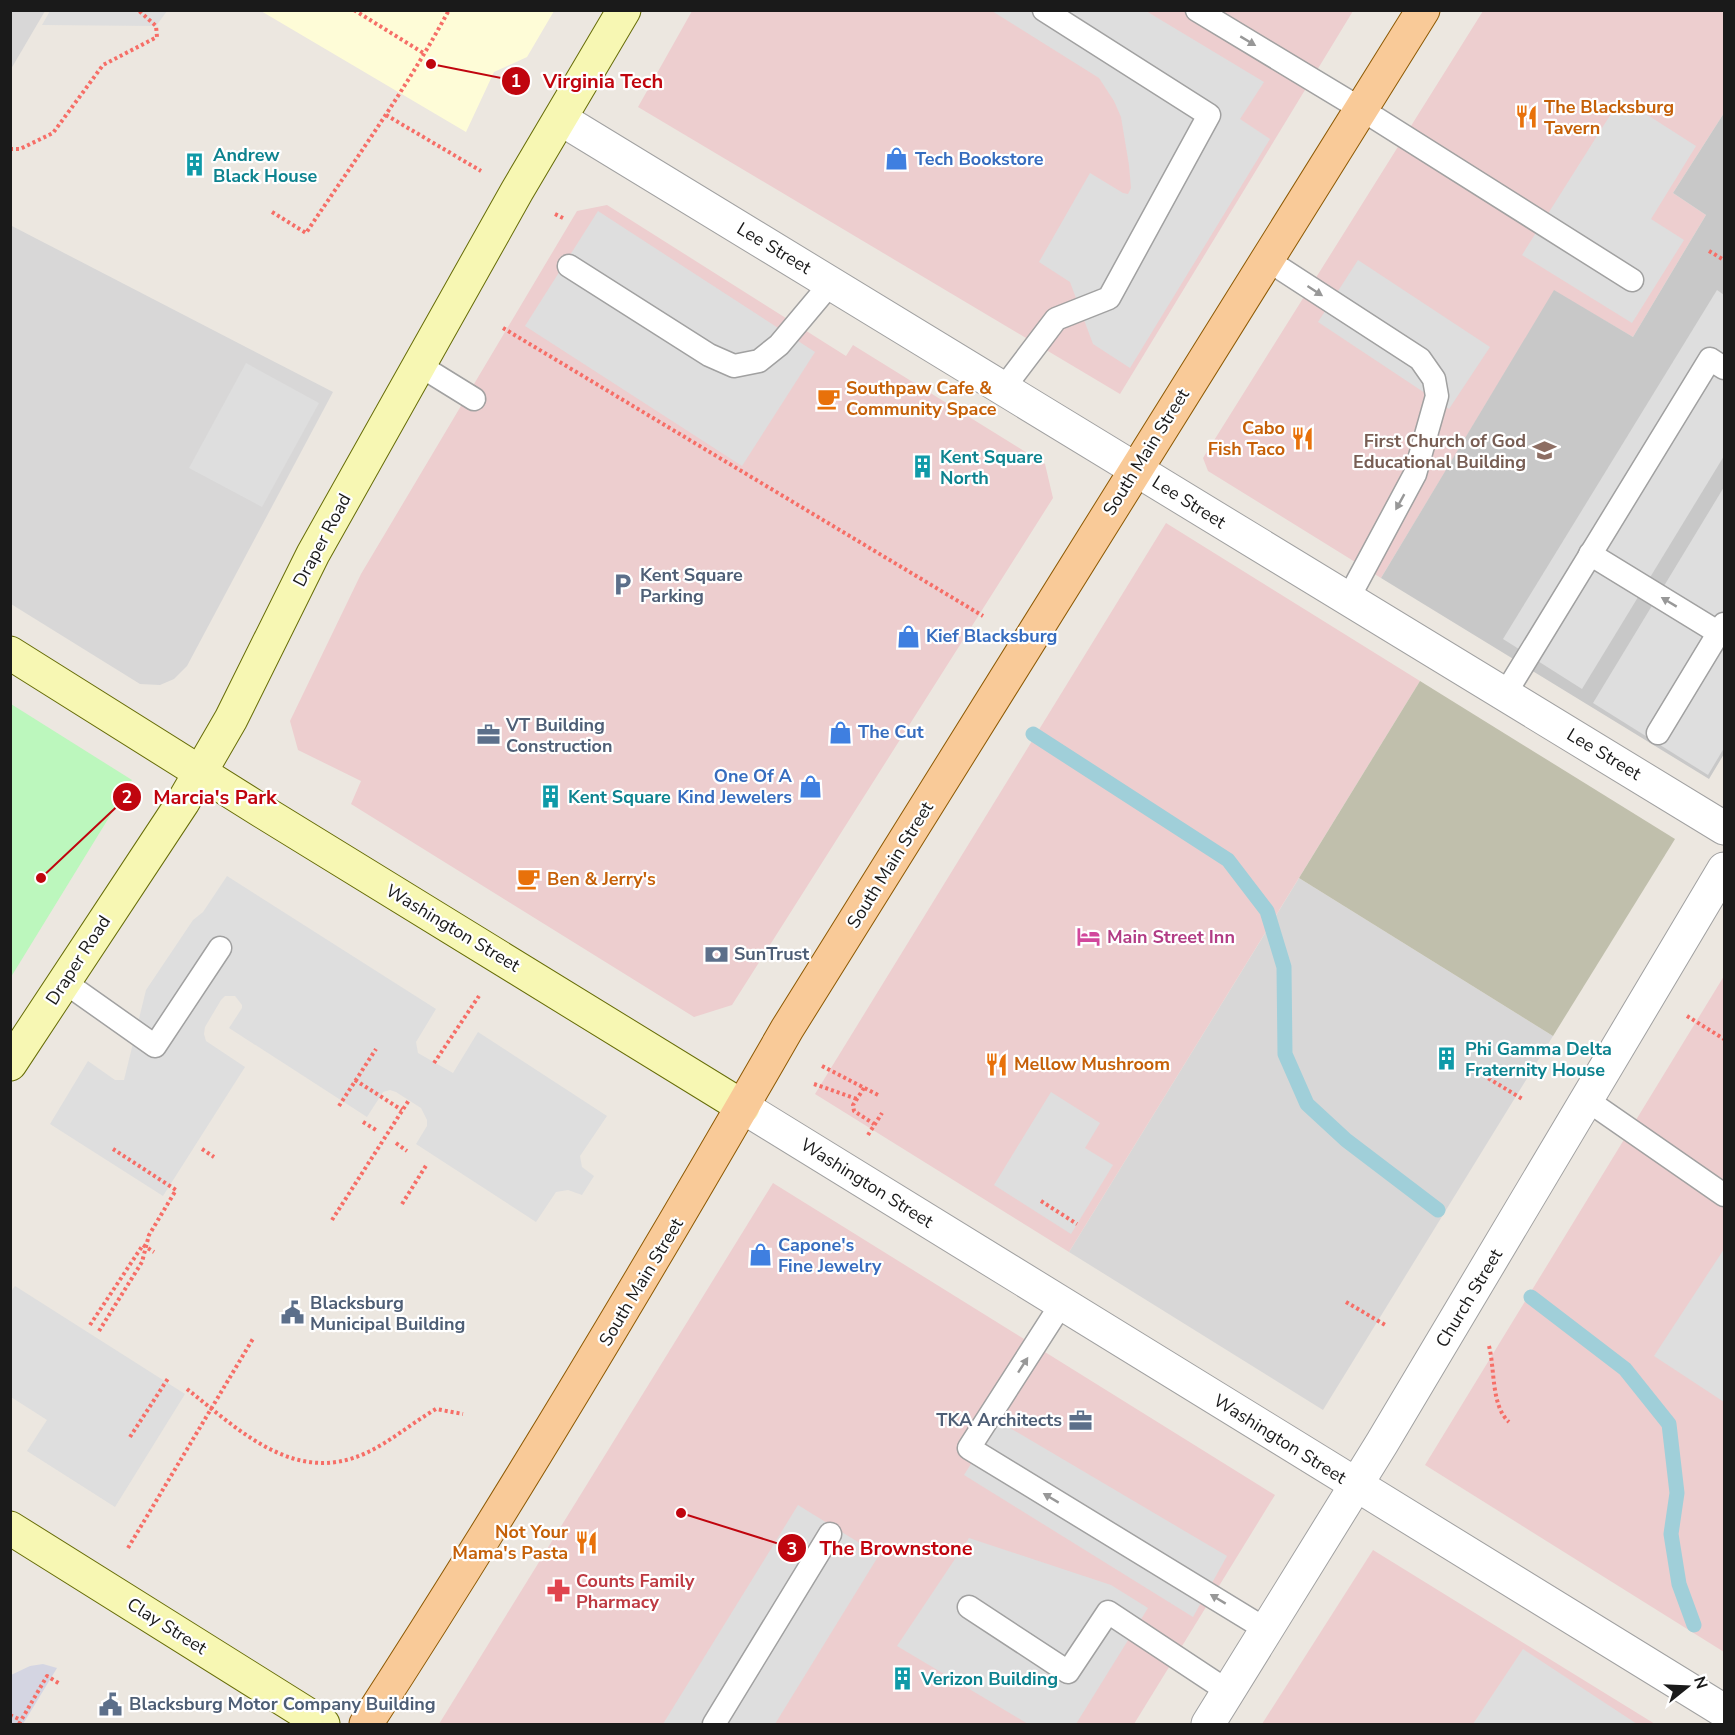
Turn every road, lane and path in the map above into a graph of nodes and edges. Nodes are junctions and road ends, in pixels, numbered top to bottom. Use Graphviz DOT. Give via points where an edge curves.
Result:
graph roads {
  1 [pos="138,10"];
  2 [pos="354,10"];
  3 [pos="448,10"];
  4 [pos="624,10"];
  5 [pos="1044,10"];
  6 [pos="1197,10"];
  7 [pos="1423,10"];
  8 [pos="425,54"];
  9 [pos="1361,109"];
  10 [pos="386,115"];
  11 [pos="561,119"];
  12 [pos="10,149"];
  13 [pos="482,171"];
  14 [pos="272,212"];
  15 [pos="555,214"];
  16 [pos="563,218"];
  17 [pos="1709,250"];
  18 [pos="1266,259"];
  19 [pos="1725,260"];
  20 [pos="569,266"];
  21 [pos="1632,280"];
  22 [pos="831,283"];
  23 [pos="502,328"];
  24 [pos="419,365"];
  25 [pos="1725,368"];
  26 [pos="1003,389"];
  27 [pos="474,399"];
  28 [pos="1136,469"];
  29 [pos="1590,554"];
  30 [pos="1348,599"];
  31 [pos="983,616"];
  32 [pos="1722,628"];
  33 [pos="10,652"];
  34 [pos="1505,694"];
  35 [pos="1658,734"];
  36 [pos="200,773"];
  37 [pos="1725,828"];
  38 [pos="1725,869"];
  39 [pos="220,948"];
  40 [pos="63,981"];
  41 [pos="479,996"];
  42 [pos="1686,1016"];
  43 [pos="1725,1039"];
  44 [pos="376,1049"];
  45 [pos="434,1063"];
  46 [pos="10,1064"];
  47 [pos="822,1066"];
  48 [pos="1478,1072"];
  49 [pos="356,1080"];
  50 [pos="814,1084"];
  51 [pos="864,1088"];
  52 [pos="878,1095"];
  53 [pos="857,1099"];
  54 [pos="409,1100"];
  55 [pos="1524,1100"];
  56 [pos="1587,1100"];
  57 [pos="339,1106"];
  58 [pos="743,1107"];
  59 [pos="402,1110"];
  60 [pos="882,1113"];
  61 [pos="363,1122"];
  62 [pos="874,1124"];
  63 [pos="376,1130"];
  64 [pos="864,1141"];
  65 [pos="396,1143"];
  66 [pos="113,1149"];
  67 [pos="202,1149"];
  68 [pos="407,1151"];
  69 [pos="214,1157"];
  70 [pos="427,1164"];
  71 [pos="1725,1195"];
  72 [pos="1041,1201"];
  73 [pos="402,1204"];
  74 [pos="332,1220"];
  75 [pos="1077,1224"];
  76 [pos="154,1252"];
  77 [pos="1346,1302"];
  78 [pos="1062,1303"];
  79 [pos="90,1325"];
  80 [pos="1387,1326"];
  81 [pos="99,1331"];
  82 [pos="254,1337"];
  83 [pos="1488,1342"];
  84 [pos="169,1377"];
  85 [pos="187,1389"];
  86 [pos="212,1408"];
  87 [pos="463,1414"];
  88 [pos="1509,1422"];
  89 [pos="130,1437"];
  90 [pos="1356,1486"];
  91 [pos="10,1528"];
  92 [pos="830,1534"];
  93 [pos="128,1548"];
  94 [pos="969,1607"];
  95 [pos="1267,1630"];
  96 [pos="60,1684"];
  97 [pos="1229,1692"];
  98 [pos="1725,1712"];
  99 [pos="10,1715"];
  100 [pos="20,1722"];
  101 [pos="323,1725"];
  102 [pos="366,1725"];
  103 [pos="714,1725"];
  104 [pos="1208,1725"];
  1 -- 12 [label="path" via="156,26 157,37 103,65 53,133 20,149"];
  2 -- 8 [label="path"];
  3 -- 8 [label="path"];
  4 -- 11 [label="street, Draper Road"];
  5 -- 26 [label="lane" via="1209,115 1109,298 1056,318"];
  6 -- 9 [label="lane, one-way"];
  7 -- 9 [label="main road, South Main Street"];
  8 -- 10 [label="path"];
  9 -- 18 [label="main road, South Main Street"];
  9 -- 21 [label="lane"];
  10 -- 13 [label="path"];
  10 -- 14 [label="path" via="306,233"];
  11 -- 22 [label="street, Lee Street"];
  11 -- 24 [label="street, Draper Road"];
  15 -- 16 [label="path"];
  17 -- 19 [label="path"];
  18 -- 28 [label="main road, South Main Street"];
  18 -- 30 [label="lane, one-way" via="1420,359 1434,379 1437,396 1415,474"];
  20 -- 22 [label="lane" via="734,366 759,361 779,345"];
  22 -- 26 [label="street, Lee Street"];
  23 -- 31 [label="path"];
  24 -- 27 [label="lane"];
  24 -- 36 [label="street, Draper Road" via="313,554"];
  25 -- 29 [label="lane" via="1710,359"];
  26 -- 28 [label="street, Lee Street"];
  28 -- 30 [label="street, Lee Street"];
  28 -- 58 [label="main road, South Main Street" via="787,1029"];
  32 -- 29 [label="lane, one-way"];
  29 -- 34 [label="lane"];
  30 -- 34 [label="street, Lee Street"];
  32 -- 35 [label="lane"];
  33 -- 36 [label="street, Washington Street"];
  34 -- 37 [label="street, Lee Street"];
  36 -- 40 [label="street, Draper Road"];
  36 -- 58 [label="street, Washington Street"];
  38 -- 56 [label="street, Church Street"];
  39 -- 40 [label="lane" via="155,1046"];
  40 -- 46 [label="street, Draper Road"];
  41 -- 45 [label="path"];
  42 -- 43 [label="path"];
  44 -- 49 [label="path"];
  47 -- 51 [label="path"];
  48 -- 55 [label="path"];
  49 -- 57 [label="path"];
  49 -- 59 [label="path"];
  50 -- 53 [label="path"];
  51 -- 52 [label="path"];
  51 -- 53 [label="path"];
  53 -- 62 [label="path" via="854,1111"];
  54 -- 59 [label="path"];
  56 -- 71 [label="lane"];
  56 -- 90 [label="street, Church Street"];
  58 -- 78 [label="street, Washington Street"];
  58 -- 102 [label="main road, South Main Street" via="562,1413"];
  59 -- 74 [label="path"];
  60 -- 62 [label="path"];
  61 -- 63 [label="path"];
  62 -- 64 [label="path"];
  65 -- 68 [label="path"];
  66 -- 81 [label="path" via="176,1190 149,1235 142,1262"];
  67 -- 69 [label="path"];
  70 -- 73 [label="path"];
  72 -- 75 [label="path"];
  76 -- 79 [label="path, bridge" via="143,1245"];
  77 -- 80 [label="path"];
  78 -- 90 [label="street, Washington Street"];
  95 -- 78 [label="lane, one-way" via="969,1448"];
  82 -- 86 [label="path"];
  83 -- 88 [label="path" via="1499,1405"];
  84 -- 89 [label="path"];
  85 -- 86 [label="path"];
  86 -- 87 [label="path" via="266,1448 320,1465 367,1453 436,1409"];
  86 -- 93 [label="path"];
  90 -- 95 [label="street, Church Street"];
  90 -- 98 [label="street, Washington Street"];
  91 -- 101 [label="street, Clay Street"];
  92 -- 103 [label="lane"];
  94 -- 97 [label="lane" via="1068,1672 1108,1612"];
  95 -- 97 [label="street, Church Street"];
  96 -- 100 [label="path" via="47,1676"];
  97 -- 104 [label="street, Church Street"];
  99 -- 100 [label="path"];
}
